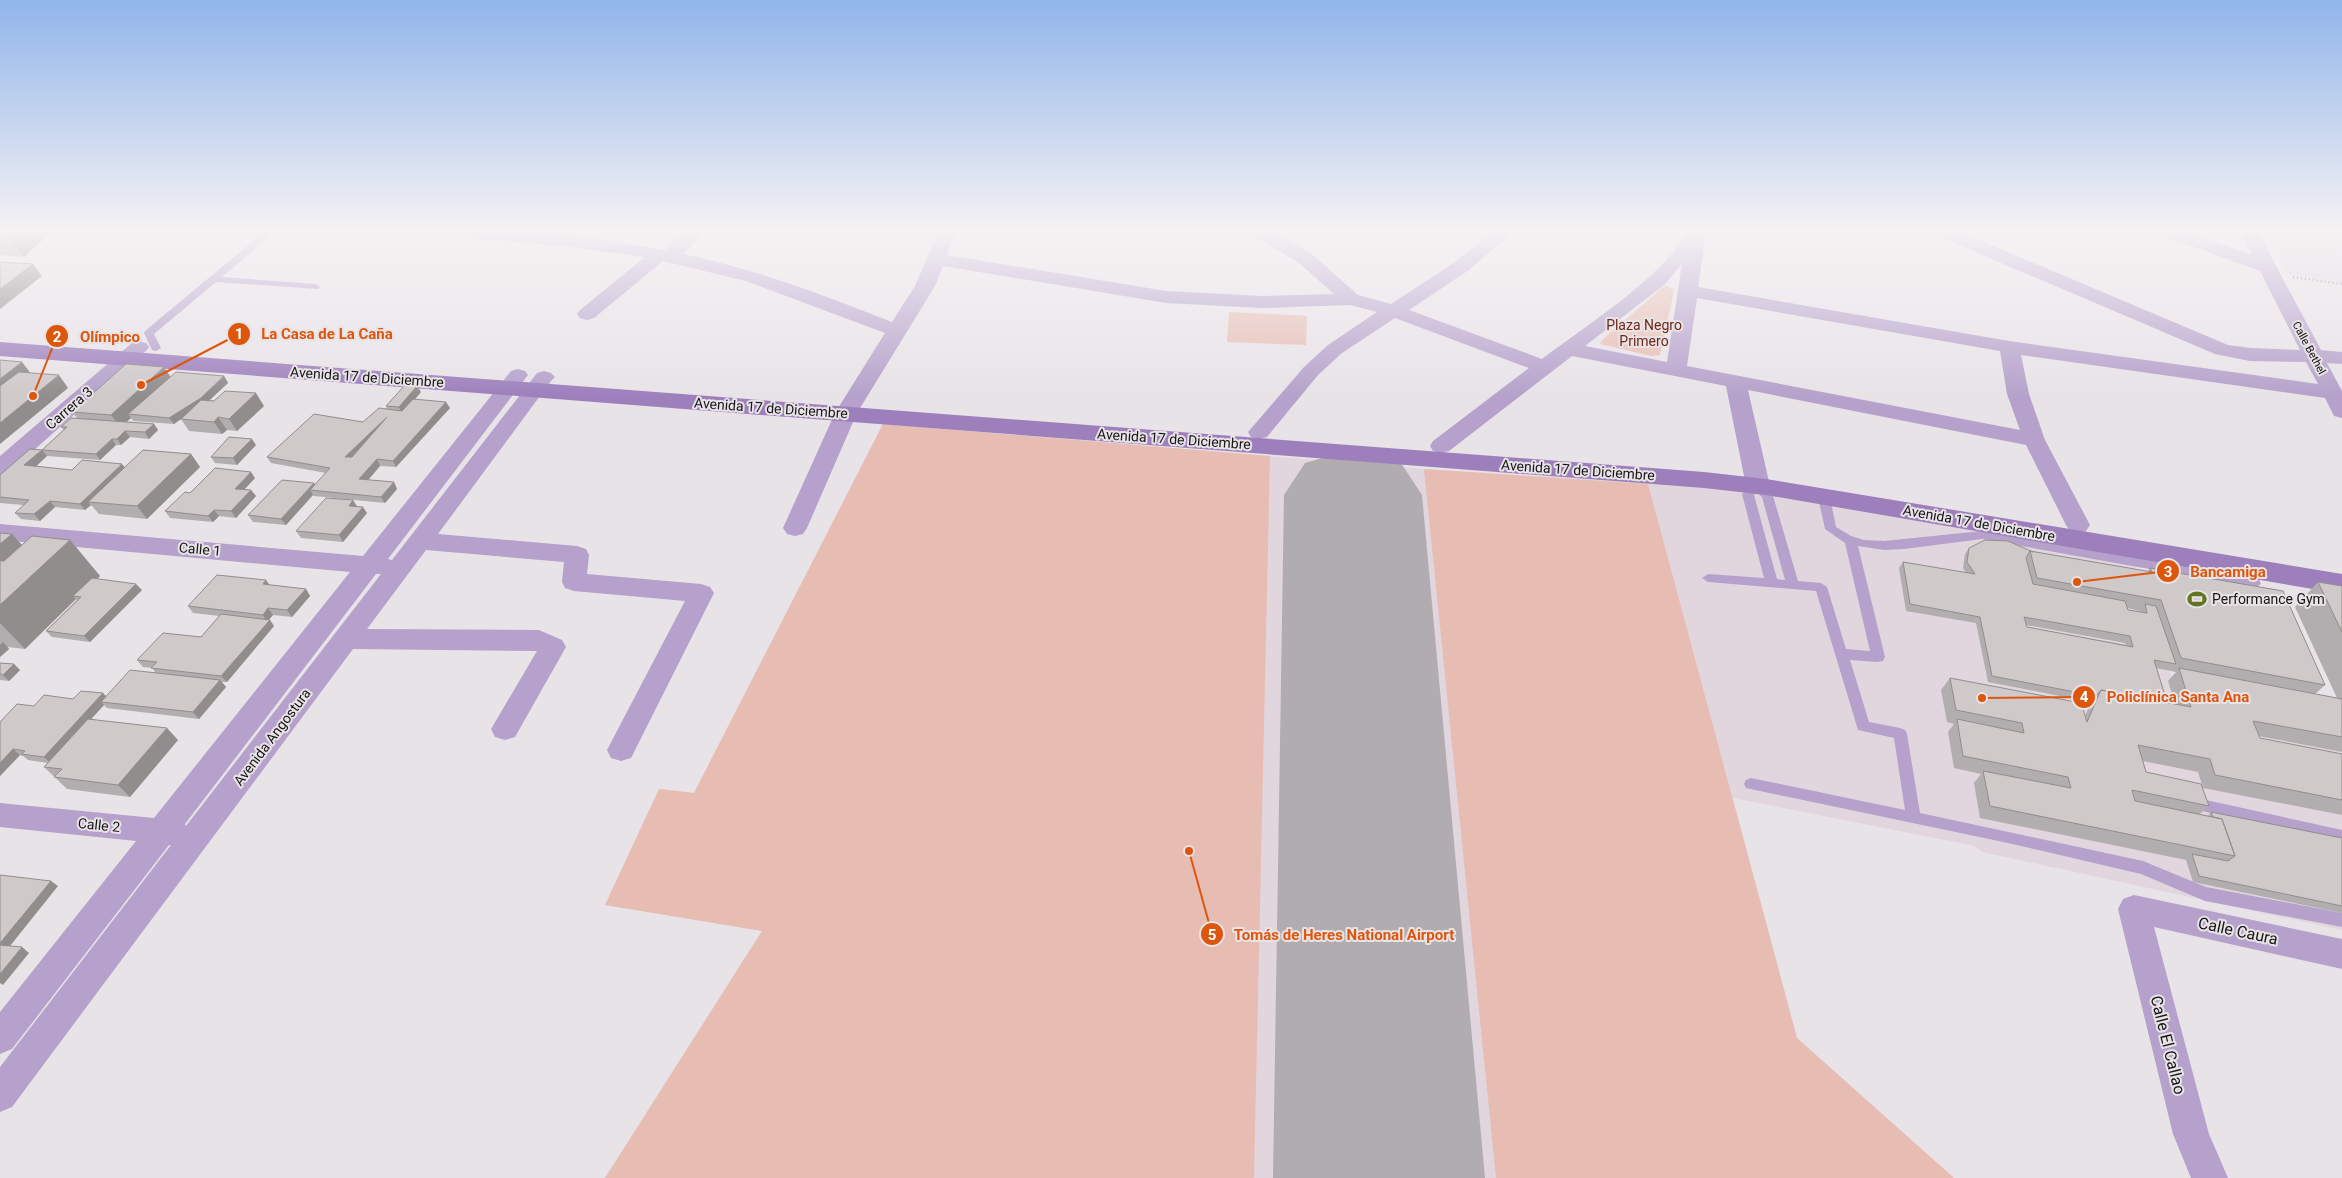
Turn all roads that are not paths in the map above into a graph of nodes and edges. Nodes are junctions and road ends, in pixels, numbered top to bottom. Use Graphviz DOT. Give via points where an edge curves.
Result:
graph roads {
  1 [pos="205,287"];
  2 [pos="622,287"];
  3 [pos="779,287"];
  4 [pos="924,287"];
  5 [pos="1104,287"];
  6 [pos="1338,287"];
  7 [pos="1430,287"];
  8 [pos="1649,287"];
  9 [pos="1689,287"];
  10 [pos="2073,287"];
  11 [pos="2277,287"];
  12 [pos="1688,291"];
  13 [pos="1352,299"];
  14 [pos="1394,311"];
  15 [pos="587,314"];
  16 [pos="897,331"];
  17 [pos="0,336"];
  18 [pos="2009,347"];
  19 [pos="0,349"];
  20 [pos="1569,349"];
  21 [pos="140,351"];
  22 [pos="2228,351"];
  23 [pos="2312,354"];
  24 [pos="2342,358"];
  25 [pos="1545,367"];
  26 [pos="1676,370"];
  27 [pos="2241,380"];
  28 [pos="1735,381"];
  29 [pos="526,382"];
  30 [pos="2337,402"];
  31 [pos="849,407"];
  32 [pos="1259,432"];
  33 [pos="2034,440"];
  34 [pos="1441,446"];
  35 [pos="0,468"];
  36 [pos="1757,479"];
  37 [pos="1824,496"];
  38 [pos="2078,525"];
  39 [pos="795,528"];
  40 [pos="0,532"];
  41 [pos="420,541"];
  42 [pos="1851,541"];
  43 [pos="370,565"];
  44 [pos="400,567"];
  45 [pos="2249,569"];
  46 [pos="2342,569"];
  47 [pos="1708,578"];
  48 [pos="1772,583"];
  49 [pos="2342,584"];
  50 [pos="1793,585"];
  51 [pos="346,639"];
  52 [pos="1842,654"];
  53 [pos="505,730"];
  54 [pos="620,750"];
  55 [pos="1751,784"];
  56 [pos="2206,806"];
  57 [pos="0,815"];
  58 [pos="1914,818"];
  59 [pos="162,832"];
  60 [pos="197,836"];
  61 [pos="2342,836"];
  62 [pos="2134,909"];
  63 [pos="2342,920"];
  64 [pos="2342,954"];
  65 [pos="0,1038"];
  66 [pos="0,1096"];
  67 [pos="2210,1178"];
  1 -- 21 [label="lane" via="149,333"];
  2 -- 15 [label="street"];
  3 -- 16 [label="street"];
  4 -- 16 [label="street"];
  5 -- 13 [label="street" via="1166,297 1262,302"];
  6 -- 13 [label="street"];
  7 -- 14 [label="street"];
  8 -- 20 [label="street"];
  9 -- 12 [label="street"];
  10 -- 22 [label="street"];
  11 -- 23 [label="street, Calle Bethel"];
  12 -- 18 [label="street"];
  12 -- 26 [label="street"];
  13 -- 14 [label="street"];
  14 -- 25 [label="street"];
  14 -- 32 [label="street" via="1336,349 1311,371"];
  16 -- 31 [label="street"];
  17 -- 21 [label="street, Avenida 17 de Diciembre"];
  18 -- 27 [label="street"];
  18 -- 33 [label="street" via="2018,394"];
  19 -- 21 [label="street, Avenida 17 de Diciembre"];
  20 -- 25 [label="street"];
  20 -- 26 [label="street"];
  21 -- 29 [label="street, Avenida 17 de Diciembre"];
  21 -- 29 [label="street, Avenida 17 de Diciembre"];
  21 -- 35 [label="street, Carrera 3"];
  22 -- 23 [label="street"];
  22 -- 27 [label="street"];
  23 -- 24 [label="street"];
  23 -- 30 [label="street, Calle Bethel"];
  25 -- 34 [label="street"];
  26 -- 28 [label="street"];
  27 -- 30 [label="street"];
  28 -- 33 [label="street"];
  28 -- 36 [label="street"];
  29 -- 31 [label="street, Avenida 17 de Diciembre"];
  29 -- 41 [label="street, Avenida Angostura"];
  29 -- 43 [label="street, Avenida Angostura"];
  31 -- 32 [label="street, Avenida 17 de Diciembre"];
  31 -- 36 [label="street, Avenida 17 de Diciembre" via="1704,480"];
  31 -- 39 [label="street"];
  32 -- 34 [label="street, Avenida 17 de Diciembre"];
  33 -- 38 [label="street"];
  34 -- 36 [label="street, Avenida 17 de Diciembre"];
  36 -- 37 [label="street, Avenida 17 de Diciembre"];
  36 -- 38 [label="street, Avenida 17 de Diciembre"];
  36 -- 48 [label="lane" via="1748,494"];
  36 -- 50 [label="lane" via="1767,496"];
  37 -- 42 [label="lane" via="1831,529"];
  37 -- 45 [label="street, Avenida 17 de Diciembre"];
  38 -- 46 [label="street, Avenida 17 de Diciembre"];
  40 -- 43 [label="street, Calle 1"];
  41 -- 44 [label="street, Avenida Angostura"];
  41 -- 54 [label="street" via="578,555 574,582 701,593"];
  42 -- 45 [label="lane" via="1896,546 1982,535 2255,584"];
  42 -- 52 [label="lane" via="1878,657"];
  43 -- 44 [label="street, Calle 1"];
  43 -- 59 [label="street, Avenida Angostura"];
  44 -- 51 [label="street, Avenida Angostura"];
  45 -- 49 [label="street, Avenida 17 de Diciembre"];
  47 -- 48 [label="lane"];
  48 -- 50 [label="lane"];
  50 -- 52 [label="lane" via="1821,587"];
  51 -- 53 [label="street" via="539,640 552,647"];
  51 -- 60 [label="street, Avenida Angostura"];
  52 -- 58 [label="lane" via="1863,726 1900,734"];
  55 -- 58 [label="lane"];
  56 -- 61 [label="lane"];
  57 -- 59 [label="street, Calle 2"];
  58 -- 63 [label="lane" via="2143,868 2205,894"];
  59 -- 60 [label="street, Calle 2"];
  59 -- 65 [label="street, Avenida Angostura"];
  60 -- 66 [label="street, Avenida Angostura"];
  62 -- 64 [label="street, Calle Caura"];
  62 -- 67 [label="street, Calle El Callao" via="2191,1134"];
}
